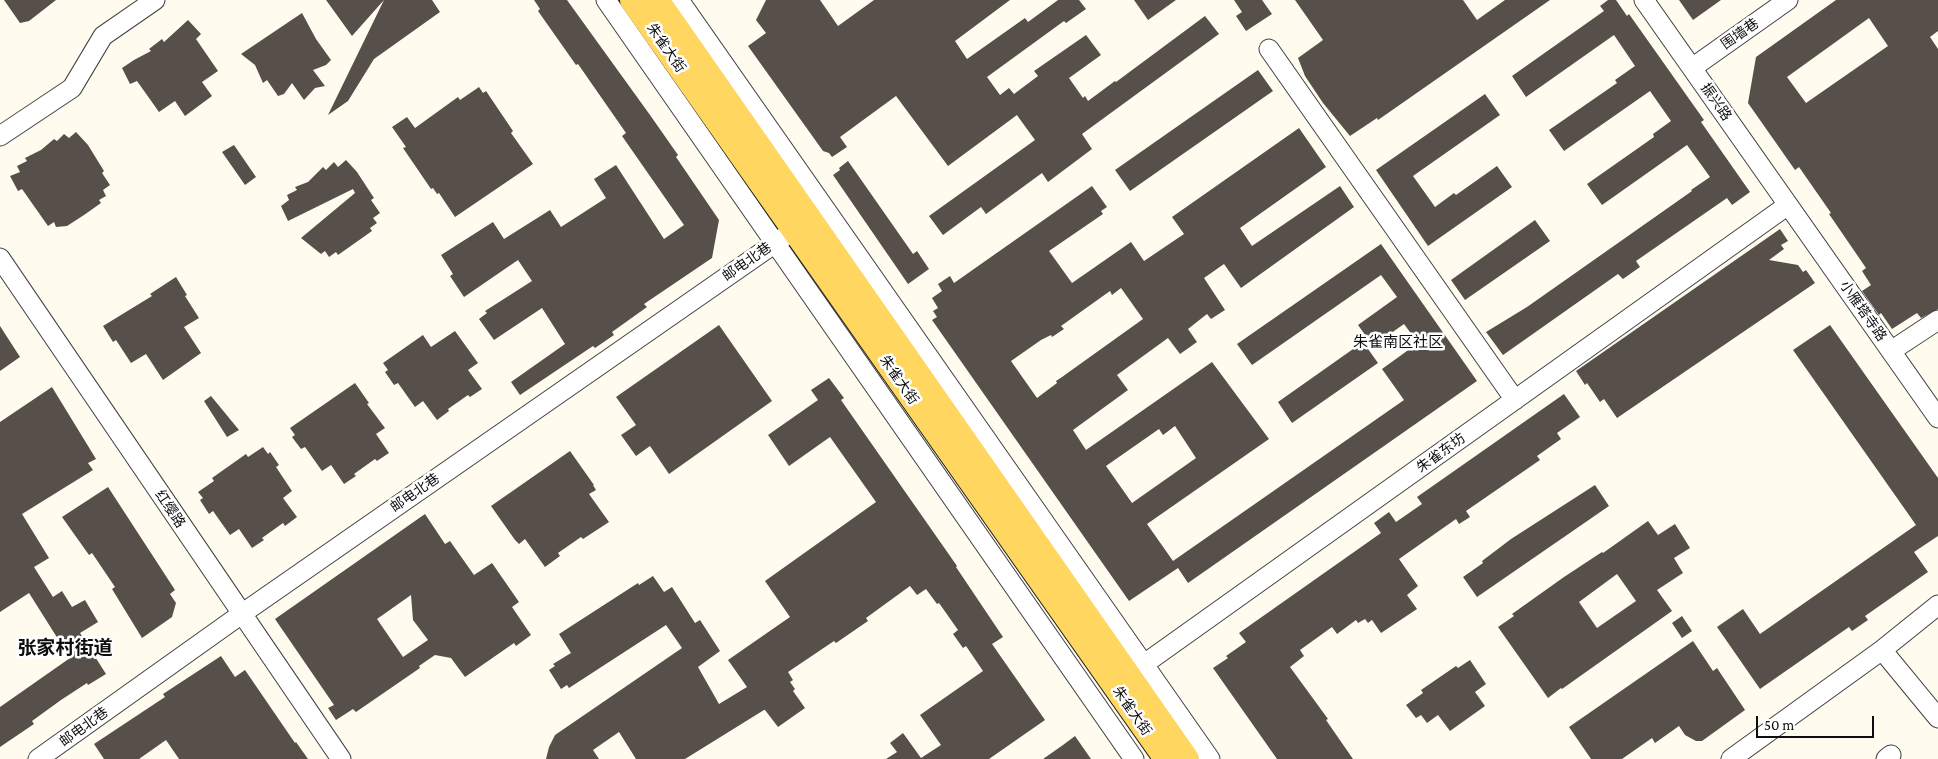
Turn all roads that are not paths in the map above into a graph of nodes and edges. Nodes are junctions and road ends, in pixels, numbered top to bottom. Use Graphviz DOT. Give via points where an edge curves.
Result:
graph roads {
  1 [pos="154,0"];
  2 [pos="606,0"];
  3 [pos="632,0"];
  4 [pos="657,0"];
  5 [pos="679,0"];
  6 [pos="1644,0"];
  7 [pos="1788,0"];
  8 [pos="1269,50"];
  9 [pos="1692,68"];
  10 [pos="0,136"];
  11 [pos="1788,205"];
  12 [pos="784,237"];
  13 [pos="0,258"];
  14 [pos="1938,320"];
  15 [pos="1891,351"];
  16 [pos="1515,400"];
  17 [pos="1938,418"];
  18 [pos="1938,604"];
  19 [pos="243,613"];
  20 [pos="1882,650"];
  21 [pos="1129,675"];
  22 [pos="1094,700"];
  23 [pos="1937,715"];
  24 [pos="38,759"];
  25 [pos="341,759"];
  26 [pos="1134,759"];
  27 [pos="1166,759"];
  28 [pos="1187,759"];
  29 [pos="1210,759"];
  30 [pos="1731,759"];
  1 -- 10 [label="street" via="103,36 72,88"];
  2 -- 12 [label="street"];
  3 -- 12 [label="main road, 朱雀大街"];
  4 -- 21 [label="main road, 朱雀大街"];
  5 -- 21 [label="street"];
  6 -- 9 [label="street, 振兴路"];
  7 -- 9 [label="street, 围墙巷"];
  8 -- 16 [label="street"];
  9 -- 11 [label="street, 振兴路"];
  11 -- 15 [label="street, 小雁塔寺路"];
  11 -- 16 [label="street, 朱雀东坊"];
  12 -- 19 [label="street, 邮电北巷"];
  12 -- 21 [label="main road, 朱雀大街"];
  12 -- 22 [label="street"];
  13 -- 19 [label="street, 红缨路"];
  14 -- 15 [label="street"];
  15 -- 17 [label="street, 小雁塔寺路"];
  16 -- 21 [label="street, 朱雀东坊"];
  18 -- 20 [label="street"];
  19 -- 24 [label="street, 邮电北巷"];
  19 -- 25 [label="street, 红缨路"];
  20 -- 23 [label="street"];
  20 -- 30 [label="street"];
  21 -- 22 [label="street, 朱雀东坊"];
  21 -- 27 [label="main road, 朱雀大街"];
  21 -- 28 [label="main road, 朱雀大街"];
  21 -- 29 [label="street"];
  22 -- 26 [label="street"];
}
